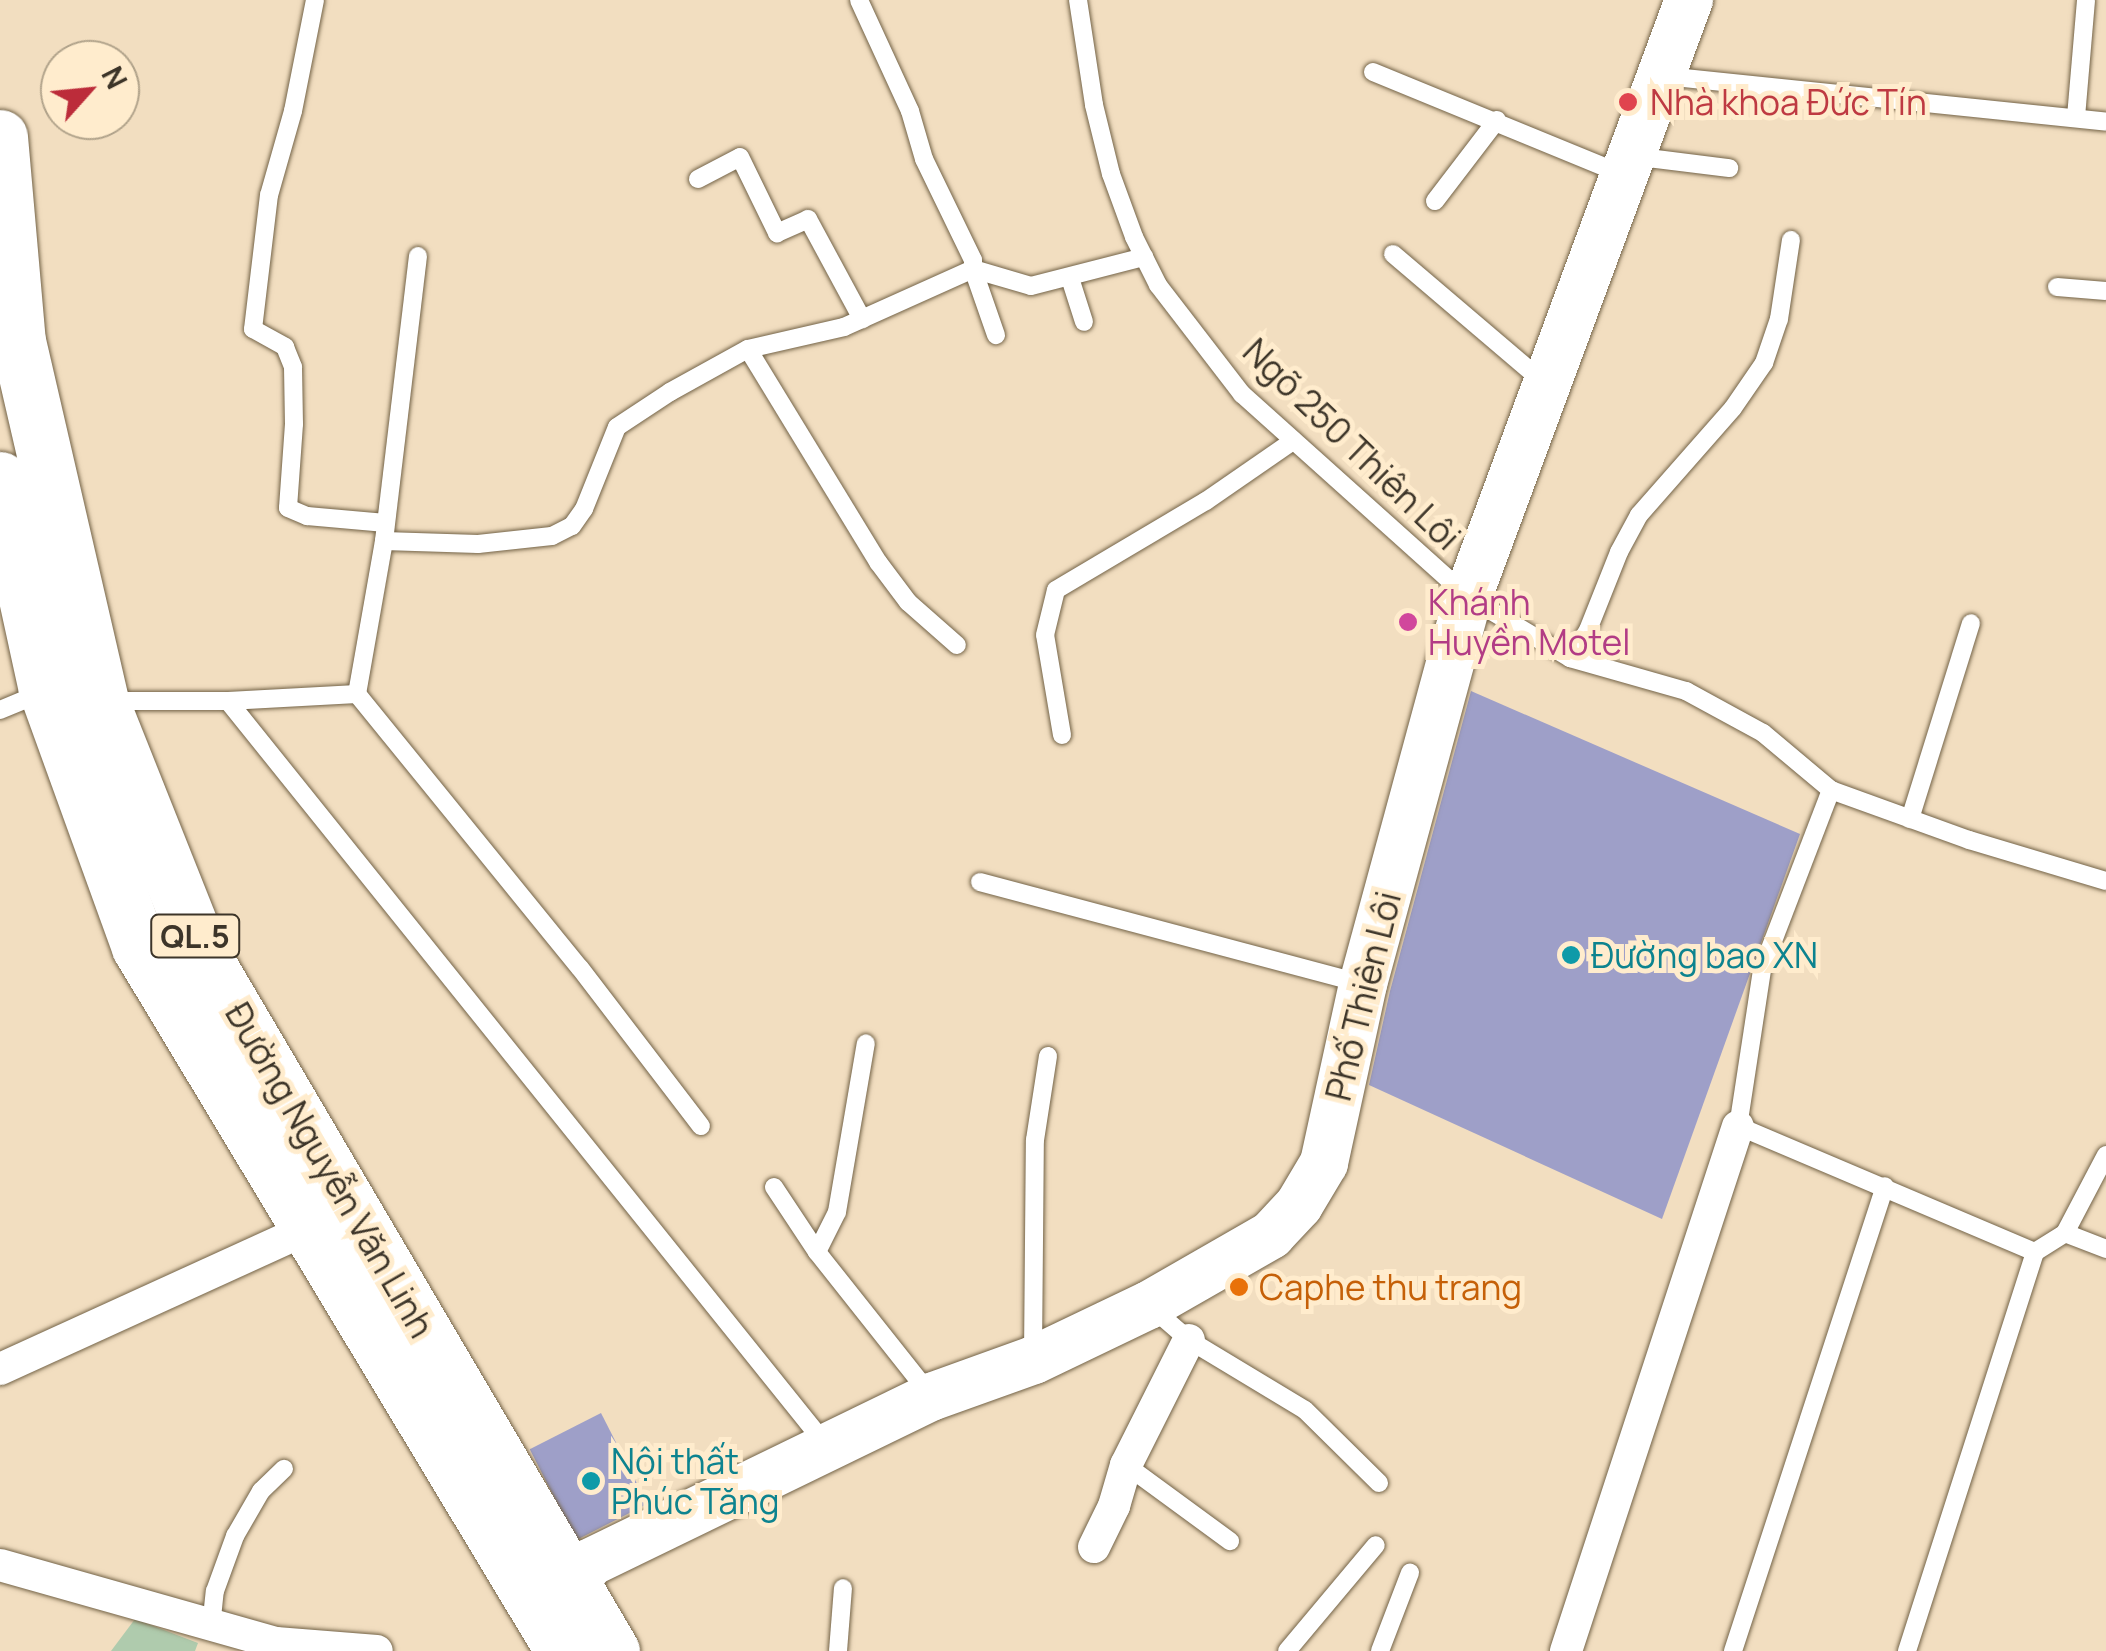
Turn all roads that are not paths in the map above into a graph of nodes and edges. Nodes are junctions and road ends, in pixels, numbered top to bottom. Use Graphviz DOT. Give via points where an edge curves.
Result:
graph roads {
  1 [pos="315,0"];
  2 [pos="859,0"];
  3 [pos="1078,0"];
  4 [pos="1689,0"];
  5 [pos="2086,0"];
  6 [pos="1373,72"];
  7 [pos="1660,76"];
  8 [pos="2076,117"];
  9 [pos="1497,120"];
  10 [pos="2106,122"];
  11 [pos="0,137"];
  12 [pos="1628,165"];
  13 [pos="1729,168"];
  14 [pos="698,180"];
  15 [pos="1435,202"];
  16 [pos="1791,240"];
  17 [pos="1393,254"];
  18 [pos="418,256"];
  19 [pos="1144,258"];
  20 [pos="973,269"];
  21 [pos="1070,278"];
  22 [pos="2057,288"];
  23 [pos="2106,291"];
  24 [pos="862,319"];
  25 [pos="1084,322"];
  26 [pos="996,334"];
  27 [pos="748,349"];
  28 [pos="1546,384"];
  29 [pos="1293,442"];
  30 [pos="0,479"];
  31 [pos="385,532"];
  32 [pos="1468,597"];
  33 [pos="1972,623"];
  34 [pos="957,645"];
  35 [pos="1570,658"];
  36 [pos="357,694"];
  37 [pos="23,700"];
  38 [pos="101,701"];
  39 [pos="228,701"];
  40 [pos="1062,735"];
  41 [pos="1831,790"];
  42 [pos="1910,819"];
  43 [pos="2106,881"];
  44 [pos="980,882"];
  45 [pos="1364,984"];
  46 [pos="866,1043"];
  47 [pos="1048,1056"];
  48 [pos="701,1126"];
  49 [pos="1738,1126"];
  50 [pos="2106,1154"];
  51 [pos="1885,1186"];
  52 [pos="774,1187"];
  53 [pos="310,1228"];
  54 [pos="2065,1233"];
  55 [pos="2106,1248"];
  56 [pos="817,1252"];
  57 [pos="2035,1252"];
  58 [pos="1149,1305"];
  59 [pos="1189,1340"];
  60 [pos="1034,1360"];
  61 [pos="0,1369"];
  62 [pos="931,1397"];
  63 [pos="826,1446"];
  64 [pos="1126,1464"];
  65 [pos="284,1469"];
  66 [pos="1379,1482"];
  67 [pos="1230,1541"];
  68 [pos="1376,1544"];
  69 [pos="1094,1548"];
  70 [pos="0,1565"];
  71 [pos="1410,1573"];
  72 [pos="572,1587"];
  73 [pos="843,1588"];
  74 [pos="210,1626"];
  75 [pos="554,1649"];
  76 [pos="377,1651"];
  77 [pos="612,1651"];
  78 [pos="838,1651"];
  79 [pos="1287,1651"];
  80 [pos="1380,1651"];
  81 [pos="1566,1651"];
  82 [pos="1734,1651"];
  83 [pos="1907,1651"];
  1 -- 31 [label="lane" via="269,194 253,329 285,347 292,367 288,508"];
  2 -- 20 [label="lane"];
  3 -- 19 [label="lane, Ngõ 250 Thiên Lôi" via="1111,174"];
  4 -- 7 [label="main road, Phố Thiên Lôi"];
  5 -- 8 [label="lane"];
  6 -- 9 [label="lane"];
  7 -- 8 [label="lane"];
  7 -- 12 [label="main road, Phố Thiên Lôi"];
  8 -- 10 [label="lane"];
  9 -- 12 [label="lane"];
  9 -- 15 [label="lane"];
  11 -- 38 [label="highway, Đường Nguyễn Văn Linh / QL.5" via="18,341"];
  12 -- 13 [label="lane"];
  12 -- 28 [label="main road, Phố Thiên Lôi"];
  14 -- 24 [label="lane" via="740,157 777,233 808,219"];
  16 -- 35 [label="lane" via="1764,362 1734,408 1639,515"];
  17 -- 28 [label="lane"];
  18 -- 31 [label="lane"];
  19 -- 21 [label="lane"];
  19 -- 29 [label="lane, Ngõ 250 Thiên Lôi" via="1242,394"];
  20 -- 21 [label="lane" via="1031,286"];
  20 -- 24 [label="lane"];
  20 -- 26 [label="lane"];
  21 -- 25 [label="lane"];
  22 -- 23 [label="lane"];
  24 -- 27 [label="lane"];
  27 -- 31 [label="lane" via="616,427 572,526 552,536 478,544"];
  27 -- 34 [label="lane" via="878,562 908,602"];
  28 -- 32 [label="main road, Phố Thiên Lôi"];
  29 -- 32 [label="lane, Ngõ 250 Thiên Lôi"];
  29 -- 40 [label="lane" via="1056,590 1045,635"];
  30 -- 37 [label="highway, Đường Nguyễn Văn Linh / QL.5"];
  31 -- 36 [label="lane"];
  32 -- 35 [label="lane, Ngõ 250 Thiên Lôi"];
  32 -- 45 [label="main road, Phố Thiên Lôi"];
  33 -- 42 [label="lane"];
  35 -- 41 [label="lane, Ngõ 250 Thiên Lôi" via="1686,691 1763,733"];
  36 -- 39 [label="lane"];
  36 -- 48 [label="lane"];
  37 -- 53 [label="highway, Đường Nguyễn Văn Linh / QL.5" via="138,947"];
  38 -- 39 [label="lane"];
  38 -- 72 [label="highway, Đường Nguyễn Văn Linh / QL.5" via="201,952"];
  39 -- 63 [label="lane"];
  41 -- 42 [label="lane, Ngõ 250 Thiên Lôi"];
  41 -- 49 [label="lane" via="1762,970"];
  42 -- 43 [label="lane, Ngõ 250 Thiên Lôi"];
  44 -- 45 [label="lane"];
  45 -- 58 [label="main road, Phố Thiên Lôi" via="1324,1163 1300,1205 1272,1234"];
  46 -- 56 [label="lane" via="838,1212"];
  47 -- 60 [label="lane" via="1035,1140"];
  49 -- 51 [label="lane"];
  49 -- 81 [label="street"];
  50 -- 54 [label="lane"];
  51 -- 57 [label="lane"];
  51 -- 82 [label="lane"];
  52 -- 56 [label="lane"];
  53 -- 61 [label="street"];
  53 -- 75 [label="highway, Đường Nguyễn Văn Linh / QL.5"];
  54 -- 55 [label="lane"];
  54 -- 57 [label="lane"];
  56 -- 62 [label="lane"];
  57 -- 83 [label="lane"];
  58 -- 59 [label="lane"];
  58 -- 60 [label="main road, Phố Thiên Lôi"];
  59 -- 64 [label="street"];
  59 -- 66 [label="lane" via="1306,1410"];
  60 -- 62 [label="main road, Phố Thiên Lôi"];
  62 -- 63 [label="main road, Phố Thiên Lôi"];
  63 -- 72 [label="main road, Phố Thiên Lôi" via="590,1564"];
  64 -- 67 [label="lane"];
  64 -- 69 [label="street"];
  65 -- 74 [label="lane" via="235,1536"];
  68 -- 79 [label="lane"];
  70 -- 74 [label="street"];
  71 -- 80 [label="lane"];
  72 -- 75 [label="main road"];
  72 -- 77 [label="highway, Đường Nguyễn Văn Linh / QL.5"];
  73 -- 78 [label="lane"];
  74 -- 76 [label="street" via="276,1643"];
}
